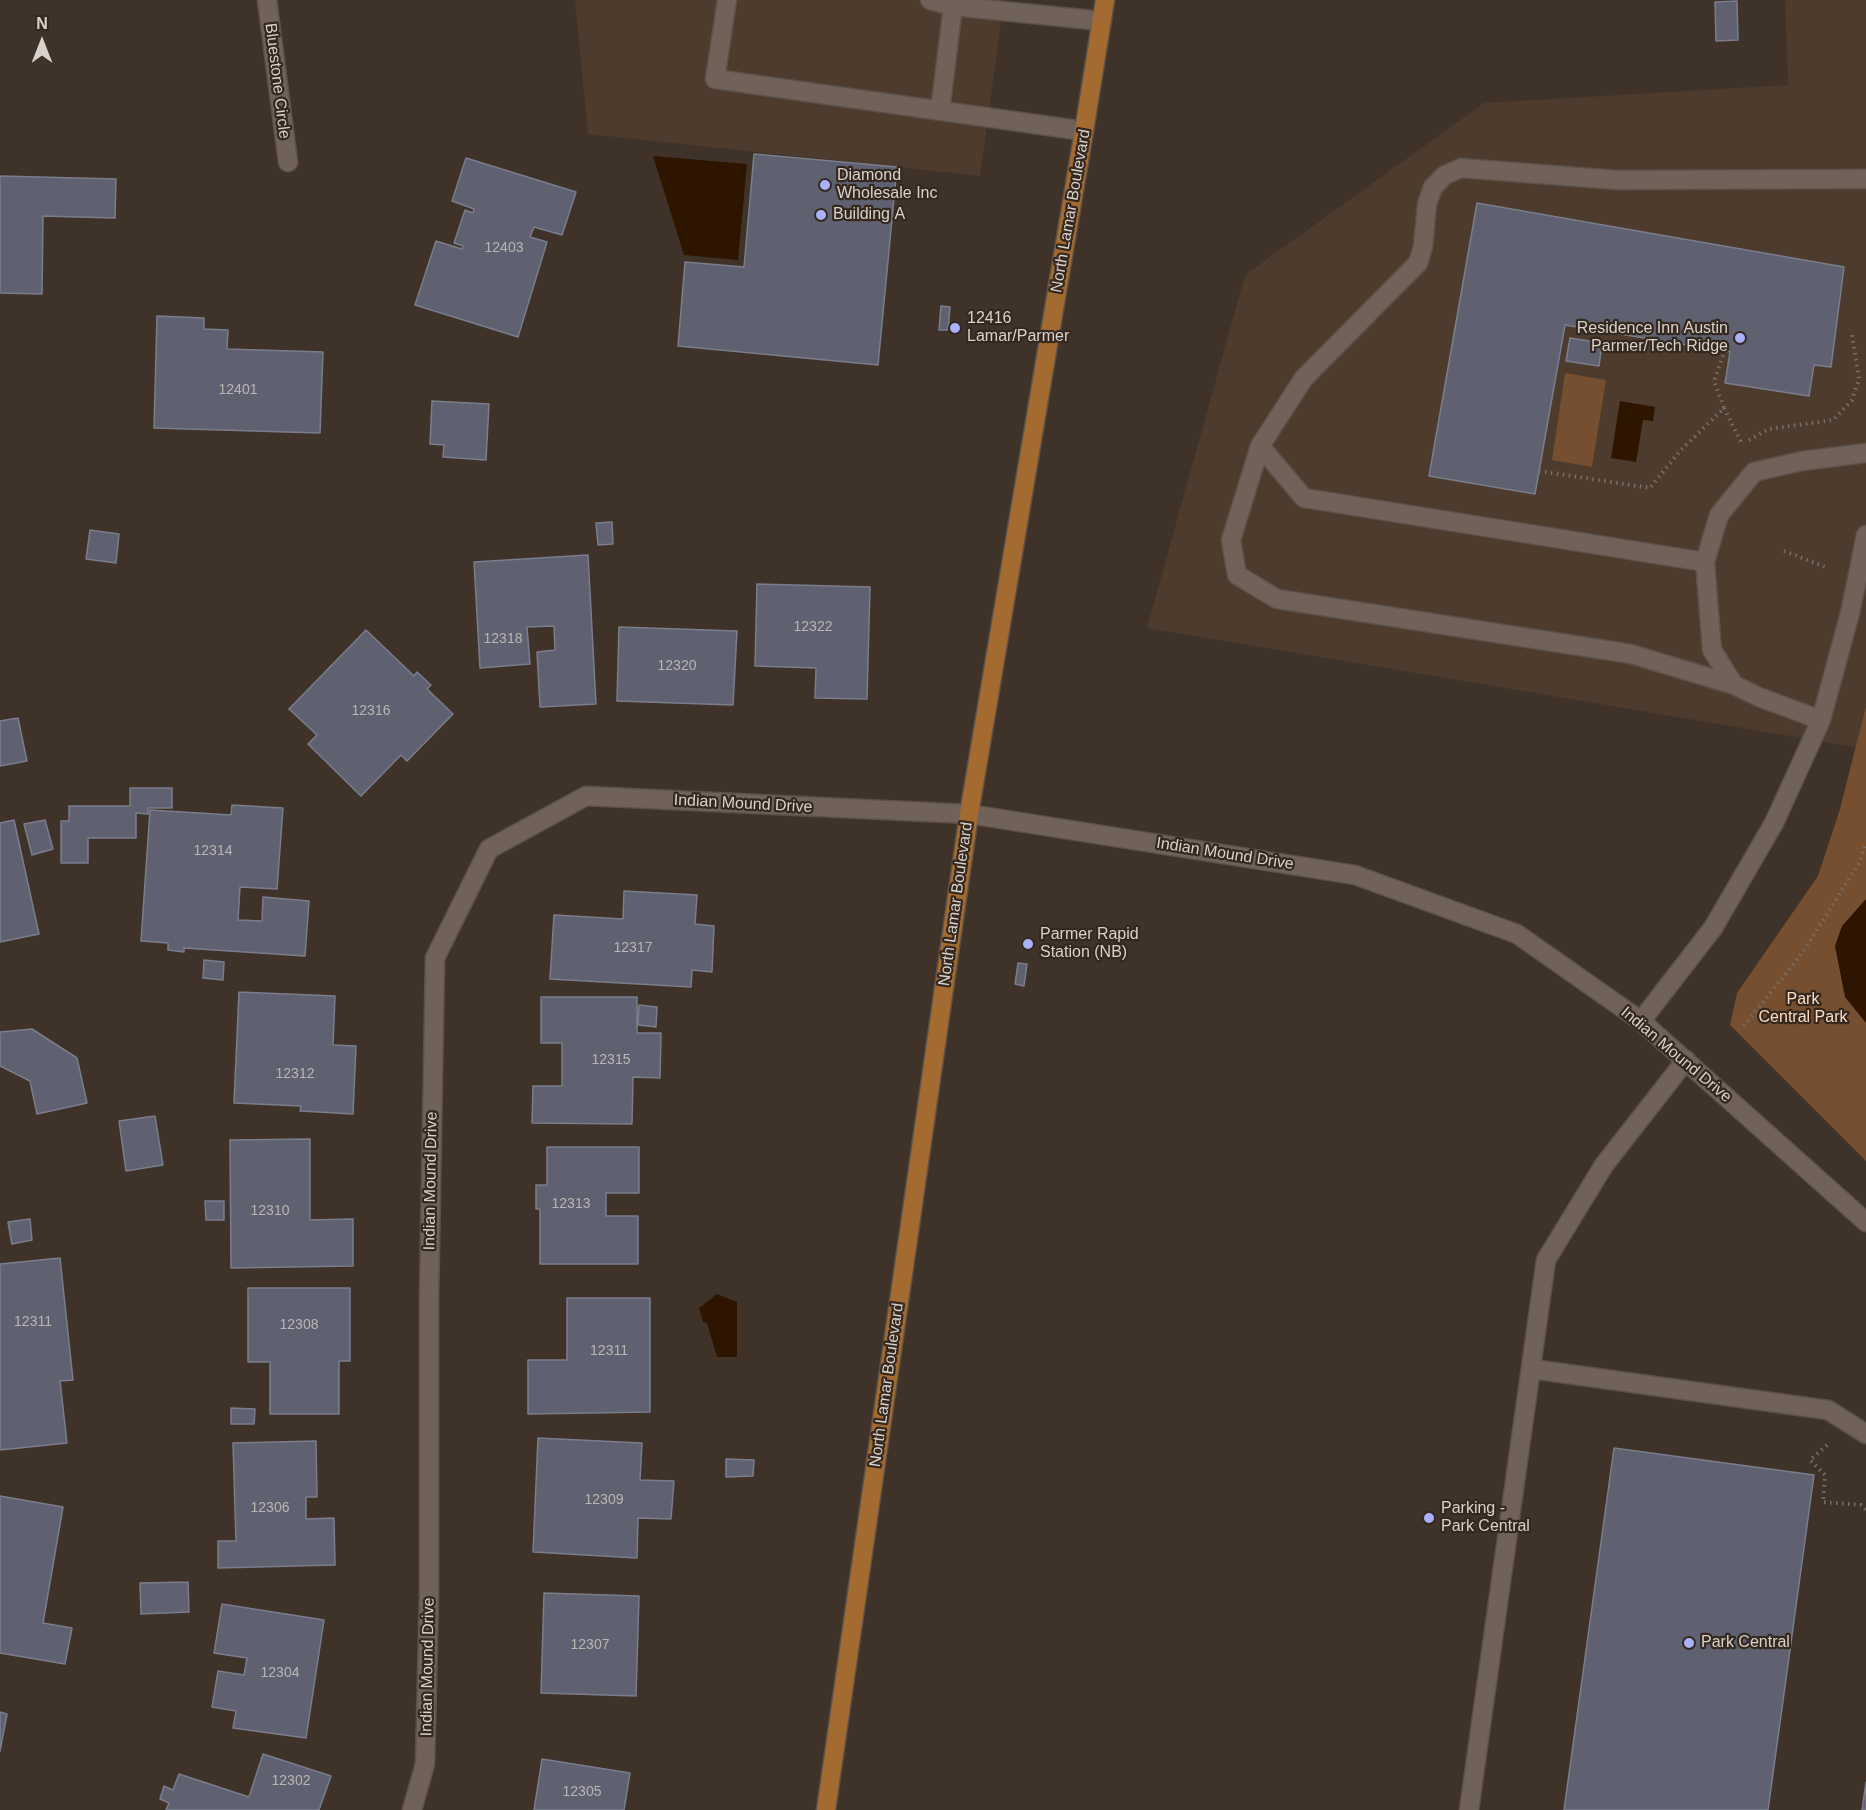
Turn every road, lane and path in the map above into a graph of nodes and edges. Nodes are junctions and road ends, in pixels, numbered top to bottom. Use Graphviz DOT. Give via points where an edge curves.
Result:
graph roads {
  1 [pos="267,0"];
  2 [pos="727,0"];
  3 [pos="930,0"];
  4 [pos="1105,0"];
  5 [pos="953,6"];
  6 [pos="1102,21"];
  7 [pos="940,111"];
  8 [pos="1084,131"];
  9 [pos="288,162"];
  10 [pos="1866,179"];
  11 [pos="1852,334"];
  12 [pos="1725,350"];
  13 [pos="1724,408"];
  14 [pos="1260,446"];
  15 [pos="1866,453"];
  16 [pos="1539,471"];
  17 [pos="1866,535"];
  18 [pos="1784,551"];
  19 [pos="1705,562"];
  20 [pos="1858,574"];
  21 [pos="1734,684"];
  22 [pos="1821,720"];
  23 [pos="969,814"];
  24 [pos="1866,843"];
  25 [pos="1641,1021"];
  26 [pos="1744,1026"];
  27 [pos="1686,1060"];
  28 [pos="1866,1221"];
  29 [pos="1532,1369"];
  30 [pos="1848,1422"];
  31 [pos="1866,1434"];
  32 [pos="1866,1510"];
  33 [pos="412,1810"];
  34 [pos="826,1810"];
  35 [pos="1469,1810"];
  1 -- 9 [label="street, Bluestone Circle"];
  2 -- 7 [label="street" via="715,79"];
  3 -- 5 [label="street"];
  4 -- 6 [label="main road, North Lamar Boulevard"];
  5 -- 6 [label="street"];
  5 -- 7 [label="street"];
  6 -- 8 [label="main road, North Lamar Boulevard"];
  7 -- 8 [label="street"];
  8 -- 23 [label="main road, North Lamar Boulevard"];
  10 -- 14 [label="street" via="1617,180 1461,168 1445,175 1433,187 1427,204 1418,263 1304,378"];
  11 -- 13 [label="path" via="1859,379 1852,400 1833,420 1769,429 1741,444"];
  12 -- 13 [label="path" via="1714,381"];
  13 -- 16 [label="path" via="1680,451 1650,488"];
  14 -- 19 [label="street" via="1304,498"];
  14 -- 21 [label="street" via="1231,540 1237,575 1276,600 1631,654"];
  15 -- 19 [label="street" via="1754,472 1719,515"];
  17 -- 20 [label="street"];
  18 -- 20 [label="path" via="1828,568"];
  19 -- 21 [label="street" via="1712,650"];
  20 -- 22 [label="street"];
  21 -- 22 [label="street"];
  22 -- 25 [label="street" via="1774,823 1713,928"];
  23 -- 25 [label="street, Indian Mound Drive" via="1356,875 1517,934"];
  23 -- 33 [label="street, Indian Mound Drive" via="586,796 489,849 435,958 426,1731 425,1764"];
  23 -- 34 [label="main road, North Lamar Boulevard"];
  24 -- 26 [label="path" via="1859,863 1803,952"];
  25 -- 27 [label="street, Indian Mound Drive"];
  27 -- 28 [label="street, Indian Mound Drive"];
  27 -- 29 [label="street" via="1604,1165 1546,1260"];
  29 -- 30 [label="street" via="1828,1410"];
  29 -- 35 [label="street"];
  30 -- 31 [label="street"];
  30 -- 32 [label="path" via="1810,1460 1825,1474 1823,1502 1861,1505"];
}
